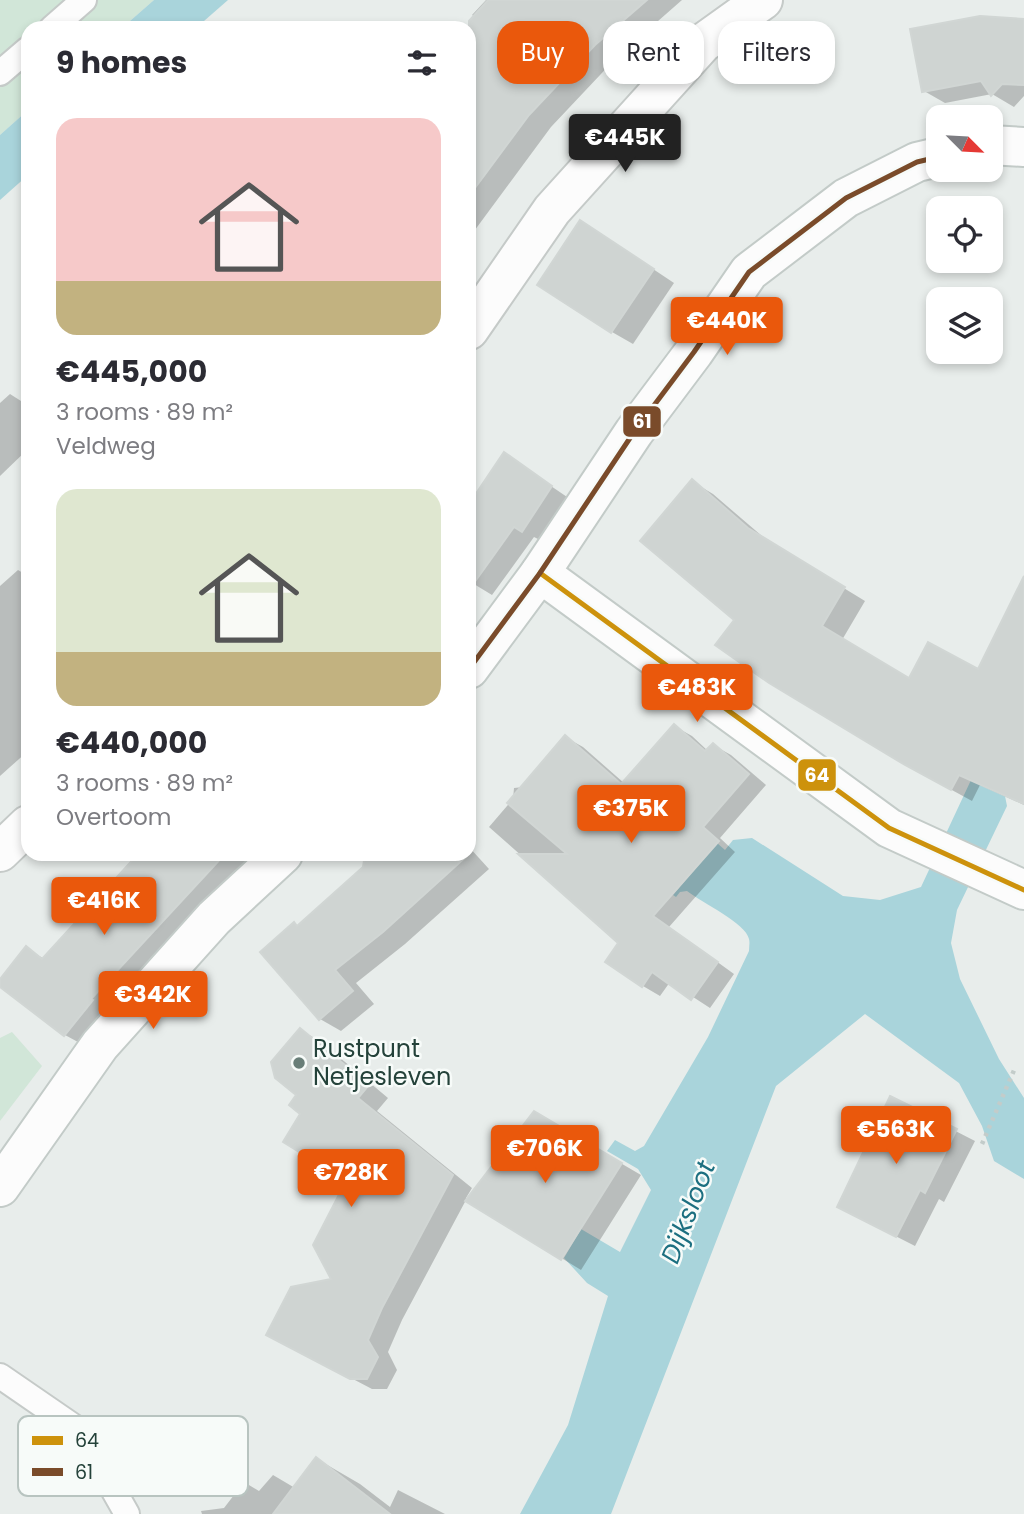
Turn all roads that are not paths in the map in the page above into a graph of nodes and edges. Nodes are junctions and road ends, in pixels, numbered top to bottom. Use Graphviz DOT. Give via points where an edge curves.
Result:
graph roads {
  1 [pos="84,0"];
  2 [pos="763,0"];
  3 [pos="60,21"];
  4 [pos="21,55"];
  5 [pos="0,73"];
  6 [pos="1003,146"];
  7 [pos="1024,147"];
  8 [pos="926,160"];
  9 [pos="476,320"];
  10 [pos="540,573"];
  11 [pos="476,660"];
  12 [pos="21,832"];
  13 [pos="0,852"];
  14 [pos="275,861"];
  15 [pos="1014,885"];
  16 [pos="0,1187"];
  17 [pos="0,1376"];
  18 [pos="58,1416"];
  19 [pos="117,1496"];
  20 [pos="127,1514"];
  1 -- 3 [label="lane"];
  2 -- 9 [label="street" via="703,43 552,210"];
  4 -- 5 [label="lane"];
  6 -- 7 [label="street"];
  8 -- 10 [label="street" via="846,198 750,272 634,432"];
  10 -- 11 [label="street"];
  10 -- 15 [label="street" via="890,828"];
  12 -- 13 [label="street"];
  14 -- 16 [label="street" via="214,918 100,1045"];
  17 -- 18 [label="lane"];
  19 -- 20 [label="lane"];
}
